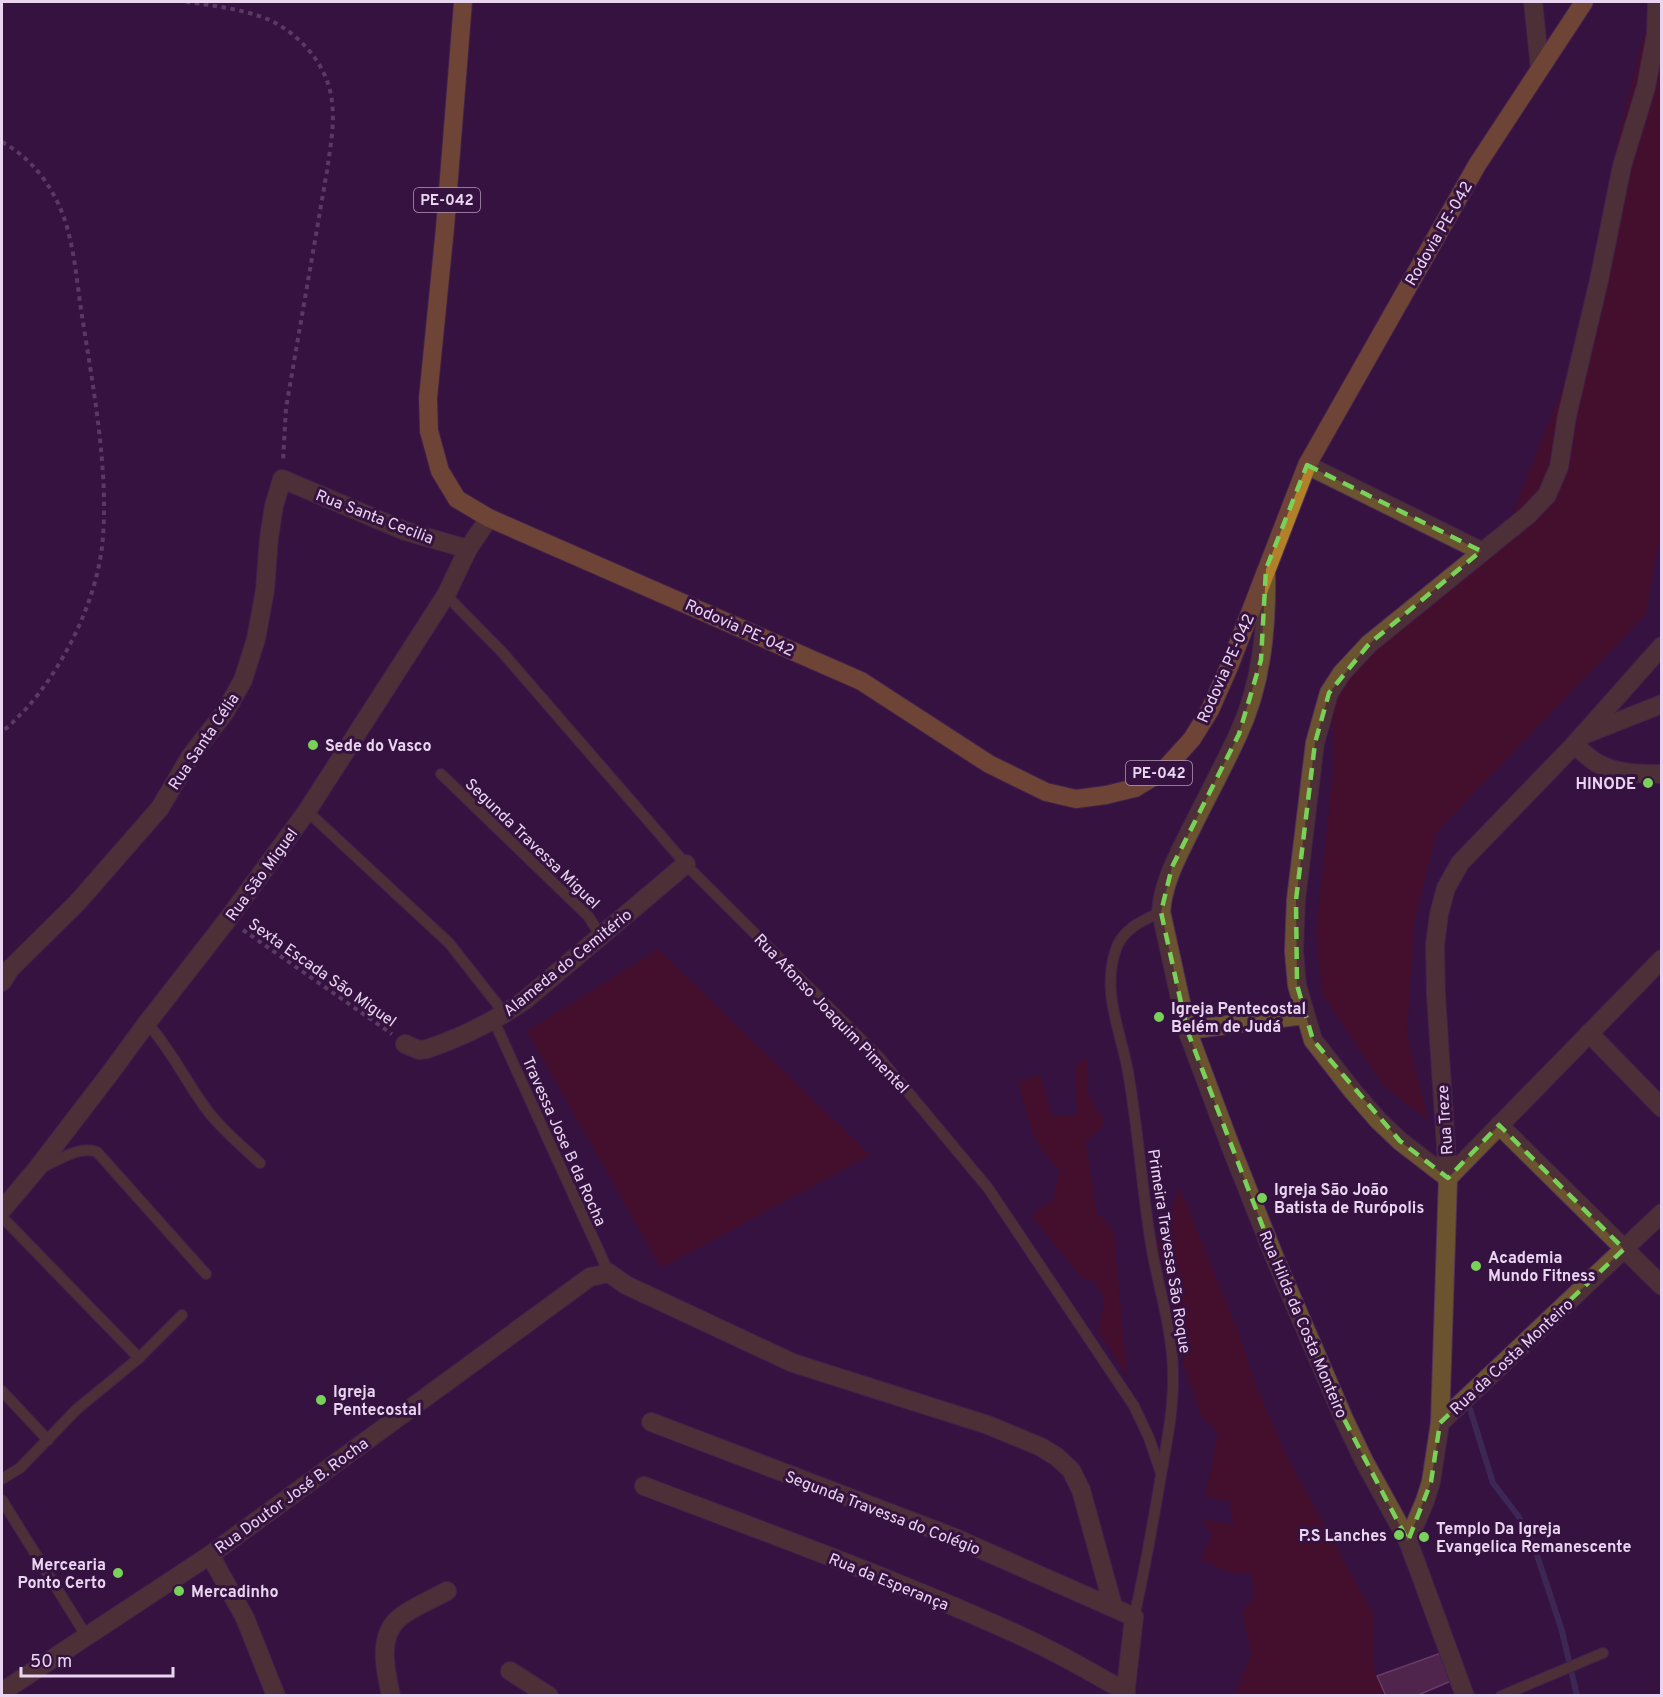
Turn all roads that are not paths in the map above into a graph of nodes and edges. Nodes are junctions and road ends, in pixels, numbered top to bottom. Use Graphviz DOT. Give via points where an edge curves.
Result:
graph roads {
  1 [pos="463,2"];
  2 [pos="1533,2"];
  3 [pos="1584,2"];
  4 [pos="1658,2"];
  5 [pos="1540,68"];
  6 [pos="1307,465"];
  7 [pos="282,479"];
  8 [pos="489,518"];
  9 [pos="468,549"];
  10 [pos="1481,552"];
  11 [pos="1266,569"];
  12 [pos="446,595"];
  13 [pos="1662,646"];
  14 [pos="1662,704"];
  15 [pos="1578,741"];
  16 [pos="441,774"];
  17 [pos="1662,774"];
  18 [pos="307,811"];
  19 [pos="686,864"];
  20 [pos="1161,912"];
  21 [pos="601,936"];
  22 [pos="1662,959"];
  23 [pos="2,982"];
  24 [pos="1305,1015"];
  25 [pos="500,1017"];
  26 [pos="147,1023"];
  27 [pos="1187,1030"];
  28 [pos="1589,1033"];
  29 [pos="405,1044"];
  30 [pos="1662,1108"];
  31 [pos="1499,1125"];
  32 [pos="260,1163"];
  33 [pos="35,1171"];
  34 [pos="1448,1178"];
  35 [pos="2,1210"];
  36 [pos="1662,1213"];
  37 [pos="2,1217"];
  38 [pos="1624,1249"];
  39 [pos="609,1273"];
  40 [pos="206,1274"];
  41 [pos="1662,1286"];
  42 [pos="182,1315"];
  43 [pos="139,1358"];
  44 [pos="2,1391"];
  45 [pos="651,1422"];
  46 [pos="1440,1424"];
  47 [pos="48,1440"];
  48 [pos="1161,1473"];
  49 [pos="2,1479"];
  50 [pos="644,1486"];
  51 [pos="2,1500"];
  52 [pos="1408,1541"];
  53 [pos="210,1555"];
  54 [pos="447,1591"];
  55 [pos="1113,1606"];
  56 [pos="1134,1617"];
  57 [pos="87,1637"];
  58 [pos="1603,1653"];
  59 [pos="510,1671"];
  60 [pos="2,1692"];
  61 [pos="1125,1694"];
  62 [pos="276,1695"];
  63 [pos="391,1695"];
  64 [pos="549,1695"];
  65 [pos="1465,1695"];
  66 [pos="1501,1695"];
  1 -- 8 [label="main road, Rodovia PE-042 / PE-042" via="428,398 429,431 440,471 457,499"];
  2 -- 5 [label="street"];
  3 -- 5 [label="main road, Rodovia PE-042 / PE-042"];
  4 -- 10 [label="street" via="1646,87 1622,166 1559,467 1547,495"];
  5 -- 6 [label="main road, Rodovia PE-042 / PE-042" via="1477,165"];
  6 -- 10 [label="street"];
  6 -- 11 [label="main road, Rodovia PE-042 / PE-042"];
  7 -- 9 [label="street, Rua Santa Cecilia" via="405,531"];
  7 -- 23 [label="street, Rua Santa Célia" via="274,506 256,639 243,680 160,808"];
  8 -- 9 [label="street, Rua São Miguel"];
  8 -- 11 [label="main road, Rodovia PE-042 / PE-042" via="861,681 989,764 1046,792 1076,799 1135,788 1163,771 1192,739 1210,710"];
  9 -- 12 [label="street, Rua São Miguel"];
  10 -- 24 [label="street" via="1369,644 1329,693 1315,743 1296,900 1294,951"];
  11 -- 20 [label="street, Rua Hilda da Costa Monteiro" via="1267,618 1251,700 1239,734 1172,867"];
  12 -- 18 [label="street, Rua São Miguel"];
  12 -- 19 [label="lane, Rua Afonso Joaquim Pimentel" via="502,652"];
  13 -- 15 [label="street, Rua Treze"];
  14 -- 15 [label="street"];
  15 -- 17 [label="street" via="1596,763 1614,770"];
  15 -- 34 [label="street, Rua Treze" via="1460,863 1446,888 1435,945"];
  16 -- 21 [label="lane, Segunda Travessa Miguel" via="588,916"];
  18 -- 25 [label="lane, Travessa Jose B da Rocha" via="449,943"];
  18 -- 26 [label="street, Rua São Miguel"];
  19 -- 21 [label="street, Alameda do Cemitério"];
  19 -- 48 [label="lane, Rua Afonso Joaquim Pimentel" via="878,1056 988,1188 1134,1406"];
  20 -- 27 [label="street, Rua Hilda da Costa Monteiro"];
  20 -- 48 [label="lane, Primeira Travessa São Roque" via="1139,922 1120,940 1110,990 1128,1072 1153,1256 1172,1345 1170,1428"];
  21 -- 25 [label="street, Alameda do Cemitério"];
  22 -- 28 [label="street"];
  24 -- 27 [label="street"];
  24 -- 34 [label="street" via="1313,1040 1352,1090 1400,1141"];
  25 -- 29 [label="street, Alameda do Cemitério" via="427,1049"];
  25 -- 39 [label="lane, Travessa Jose B da Rocha"];
  26 -- 32 [label="lane" via="209,1113"];
  26 -- 33 [label="street, Rua São Miguel"];
  27 -- 52 [label="street, Rua Hilda da Costa Monteiro" via="1276,1261 1340,1409"];
  28 -- 30 [label="street"];
  28 -- 31 [label="street"];
  31 -- 34 [label="street"];
  31 -- 38 [label="street"];
  33 -- 35 [label="street, Rua São Miguel"];
  33 -- 40 [label="lane" via="80,1151 97,1152"];
  34 -- 46 [label="street, Rua Treze"];
  36 -- 38 [label="street, Rua da Costa Monteiro"];
  37 -- 43 [label="lane"];
  38 -- 41 [label="street"];
  38 -- 46 [label="street, Rua da Costa Monteiro"];
  39 -- 53 [label="street, Rua Doutor José B. Rocha" via="590,1277"];
  39 -- 55 [label="street" via="626,1285 793,1363 988,1425 1058,1457 1071,1470 1081,1490"];
  42 -- 43 [label="lane"];
  43 -- 47 [label="lane" via="77,1409"];
  44 -- 47 [label="lane"];
  45 -- 55 [label="street, Segunda Travessa do Colégio" via="952,1537"];
  46 -- 52 [label="street, Rua Treze" via="1431,1482"];
  47 -- 49 [label="lane" via="20,1468"];
  48 -- 56 [label="lane, Primeira Travessa São Roque"];
  50 -- 61 [label="street, Rua da Esperança" via="974,1615 1060,1655"];
  51 -- 57 [label="lane"];
  52 -- 65 [label="street, Rua Hilda da Costa Monteiro"];
  53 -- 57 [label="street, Rua Doutor José B. Rocha"];
  53 -- 62 [label="street" via="245,1618"];
  54 -- 63 [label="street" via="398,1618 389,1631 384,1660"];
  55 -- 56 [label="street, Segunda Travessa do Colégio"];
  56 -- 61 [label="street"];
  57 -- 60 [label="street, Rua Doutor José B. Rocha"];
  58 -- 66 [label="lane"];
  59 -- 64 [label="street"];
}
